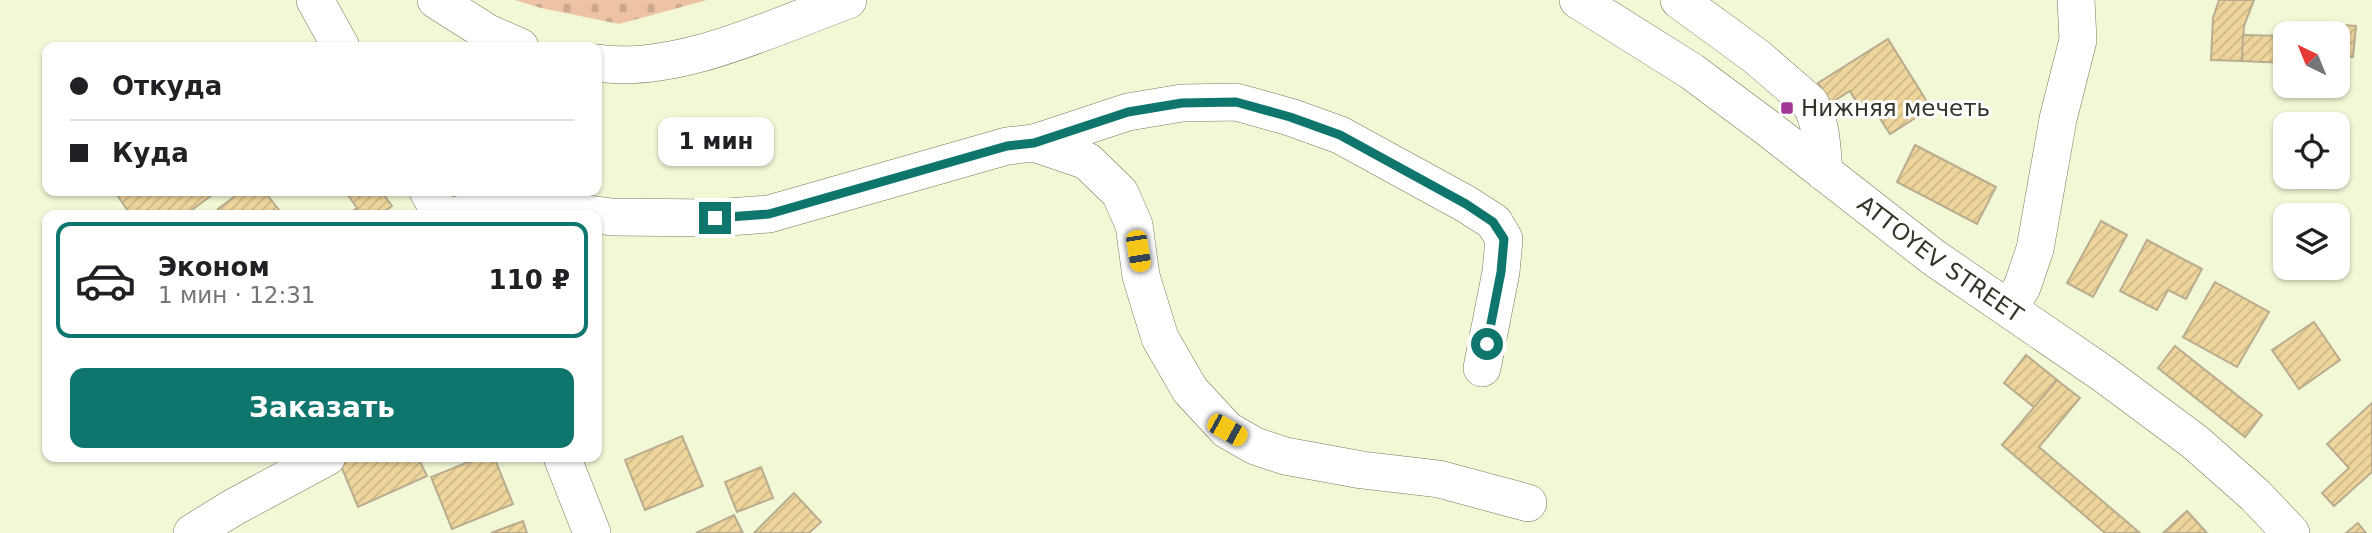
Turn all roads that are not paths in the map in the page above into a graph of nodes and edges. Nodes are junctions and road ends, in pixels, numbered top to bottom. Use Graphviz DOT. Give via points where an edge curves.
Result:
graph roads {
  1 [pos="315,0"];
  2 [pos="436,0"];
  3 [pos="848,0"];
  4 [pos="1578,0"];
  5 [pos="1679,0"];
  6 [pos="2076,0"];
  7 [pos="338,42"];
  8 [pos="509,42"];
  9 [pos="602,64"];
  10 [pos="1034,143"];
  11 [pos="1824,172"];
  12 [pos="475,210"];
  13 [pos="556,210"];
  14 [pos="602,216"];
  15 [pos="2009,308"];
  16 [pos="1482,368"];
  17 [pos="318,462"];
  18 [pos="564,462"];
  19 [pos="1528,503"];
  20 [pos="192,533"];
  21 [pos="592,533"];
  22 [pos="2291,533"];
  1 -- 7 [label="street"];
  2 -- 8 [label="street"];
  3 -- 9 [label="street" via="692,55 621,67"];
  4 -- 11 [label="street, ATTOYEV STREET" via="1691,71"];
  5 -- 11 [label="street" via="1810,103 1821,137"];
  6 -- 15 [label="street" via="2078,40 2058,119 2035,249"];
  10 -- 14 [label="street" via="1007,146 769,214"];
  10 -- 16 [label="street" via="1128,112 1196,103 1236,102 1340,135 1466,204 1493,222 1504,239"];
  10 -- 19 [label="street" via="1087,161 1120,192 1134,225 1141,276 1160,338 1190,390 1227,430 1285,456 1439,479"];
  11 -- 15 [label="street, ATTOYEV STREET" via="1933,257"];
  12 -- 13 [label="street" via="524,206"];
  15 -- 22 [label="street, ATTOYEV STREET" via="2195,442"];
  17 -- 20 [label="street"];
  18 -- 21 [label="street"];
}
